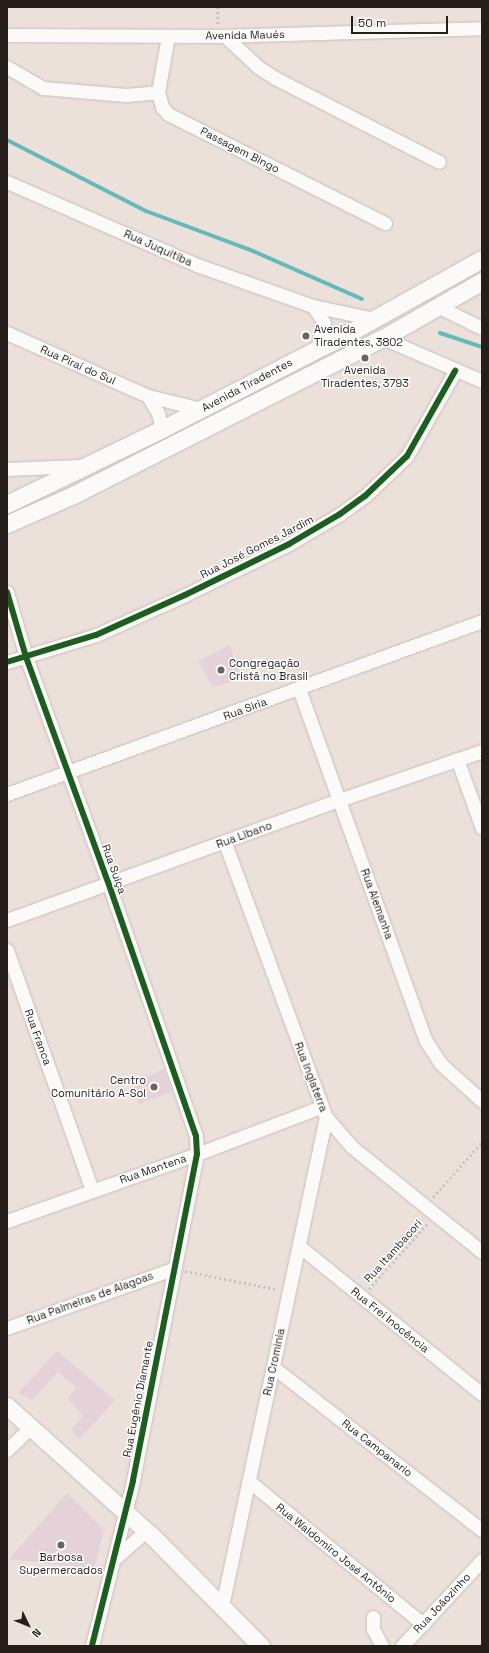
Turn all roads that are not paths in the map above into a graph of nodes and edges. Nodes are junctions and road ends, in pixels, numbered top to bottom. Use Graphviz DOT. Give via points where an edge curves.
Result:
graph roads {
  1 [pos="482,28"];
  2 [pos="7,34"];
  3 [pos="168,36"];
  4 [pos="222,36"];
  5 [pos="7,67"];
  6 [pos="158,92"];
  7 [pos="439,162"];
  8 [pos="7,182"];
  9 [pos="385,223"];
  10 [pos="482,259"];
  11 [pos="482,280"];
  12 [pos="313,306"];
  13 [pos="439,307"];
  14 [pos="374,319"];
  15 [pos="482,328"];
  16 [pos="7,333"];
  17 [pos="382,338"];
  18 [pos="316,349"];
  19 [pos="455,371"];
  20 [pos="482,381"];
  21 [pos="148,396"];
  22 [pos="201,409"];
  23 [pos="162,430"];
  24 [pos="87,466"];
  25 [pos="7,469"];
  26 [pos="7,504"];
  27 [pos="7,524"];
  28 [pos="7,592"];
  29 [pos="482,621"];
  30 [pos="26,657"];
  31 [pos="7,662"];
  32 [pos="299,689"];
  33 [pos="482,751"];
  34 [pos="457,759"];
  35 [pos="68,773"];
  36 [pos="7,794"];
  37 [pos="339,800"];
  38 [pos="482,828"];
  39 [pos="225,843"];
  40 [pos="108,882"];
  41 [pos="7,920"];
  42 [pos="7,950"];
  43 [pos="482,1101"];
  44 [pos="323,1112"];
  45 [pos="197,1154"];
  46 [pos="92,1190"];
  47 [pos="7,1221"];
  48 [pos="299,1246"];
  49 [pos="482,1252"];
  50 [pos="173,1269"];
  51 [pos="7,1328"];
  52 [pos="273,1367"];
  53 [pos="482,1394"];
  54 [pos="7,1406"];
  55 [pos="29,1429"];
  56 [pos="7,1450"];
  57 [pos="250,1482"];
  58 [pos="125,1512"];
  59 [pos="482,1530"];
  60 [pos="146,1531"];
  61 [pos="115,1558"];
  62 [pos="482,1560"];
  63 [pos="222,1606"];
  64 [pos="373,1617"];
  65 [pos="423,1624"];
  66 [pos="92,1646"];
  67 [pos="262,1646"];
  68 [pos="382,1646"];
  69 [pos="402,1646"];
  1 -- 4 [label="street, Avenida Maués"];
  2 -- 3 [label="street, Avenida Maués"];
  3 -- 4 [label="street, Avenida Maués"];
  3 -- 6 [label="street"];
  4 -- 7 [label="street" via="275,78"];
  5 -- 6 [label="street" via="42,88 126,95"];
  6 -- 9 [label="street, Passagem Bingo" via="162,107 168,114"];
  8 -- 12 [label="street, Rua Juquitiba" via="197,266"];
  10 -- 14 [label="main road, Avenida Tiradentes"];
  11 -- 13 [label="main road, Avenida Tiradentes"];
  12 -- 14 [label="street, Rua Juquitiba"];
  12 -- 18 [label="street" via="324,323"];
  13 -- 15 [label="street"];
  13 -- 17 [label="main road, Avenida Tiradentes"];
  14 -- 18 [label="main road, Avenida Tiradentes"];
  16 -- 21 [label="street, Rua Piraí do Sul"];
  17 -- 19 [label="street"];
  17 -- 27 [label="main road, Avenida Tiradentes" via="61,501"];
  18 -- 22 [label="main road, Avenida Tiradentes"];
  19 -- 20 [label="street"];
  19 -- 30 [label="street, Rua José Gomes Jardim" via="407,456 365,496 340,514 289,544 178,598 96,635"];
  21 -- 22 [label="street, Rua Piraí do Sul"];
  21 -- 23 [label="street" via="158,413"];
  22 -- 23 [label="main road, Avenida Tiradentes"];
  23 -- 24 [label="main road, Avenida Tiradentes"];
  24 -- 25 [label="street"];
  24 -- 26 [label="main road, Avenida Tiradentes"];
  28 -- 30 [label="street, Rua Suiça"];
  29 -- 32 [label="street, Rua Siria"];
  30 -- 31 [label="street, Rua José Gomes Jardim"];
  30 -- 35 [label="street, Rua Suiça"];
  32 -- 35 [label="street, Rua Siria"];
  32 -- 37 [label="street, Rua Alemanha"];
  33 -- 34 [label="street, Rua Libano"];
  34 -- 37 [label="street, Rua Libano"];
  34 -- 38 [label="street"];
  35 -- 36 [label="street, Rua Siria"];
  35 -- 40 [label="street, Rua Suiça"];
  37 -- 39 [label="street, Rua Libano"];
  37 -- 43 [label="street, Rua Alemanha" via="426,1041 441,1064"];
  39 -- 40 [label="street, Rua Libano"];
  39 -- 44 [label="street, Rua Inglaterra"];
  40 -- 41 [label="street, Rua Libano"];
  40 -- 45 [label="street, Rua Suiça" via="193,1125"];
  42 -- 46 [label="street, Rua Franca"];
  44 -- 45 [label="street, Rua Mantena"];
  44 -- 48 [label="street, Rua Cromínia"];
  44 -- 49 [label="street, Rua Inglaterra" via="352,1147"];
  45 -- 46 [label="street, Rua Mantena"];
  45 -- 50 [label="street, Rua Eugênio Diamante"];
  46 -- 47 [label="street, Rua Mantena"];
  48 -- 52 [label="street, Rua Cromínia"];
  48 -- 53 [label="street, Rua Frei Inocência"];
  50 -- 51 [label="street, Rua Palmeiras de Alagoas"];
  50 -- 58 [label="street, Rua Eugênio Diamante"];
  52 -- 57 [label="street, Rua Cromínia"];
  52 -- 59 [label="street, Rua Campanario"];
  54 -- 55 [label="main road"];
  55 -- 56 [label="street"];
  55 -- 58 [label="main road"];
  57 -- 63 [label="street, Rua Cromínia"];
  57 -- 65 [label="street, Rua Waldomiro José Antônio"];
  58 -- 60 [label="main road"];
  58 -- 61 [label="street, Rua Eugênio Diamante"];
  60 -- 61 [label="street"];
  60 -- 63 [label="main road"];
  61 -- 66 [label="street, Rua Eugênio Diamante"];
  62 -- 65 [label="street, Rua Joãozinho"];
  63 -- 67 [label="main road"];
  64 -- 68 [label="street" via="373,1629"];
  65 -- 69 [label="street, Rua Joãozinho"];
}
